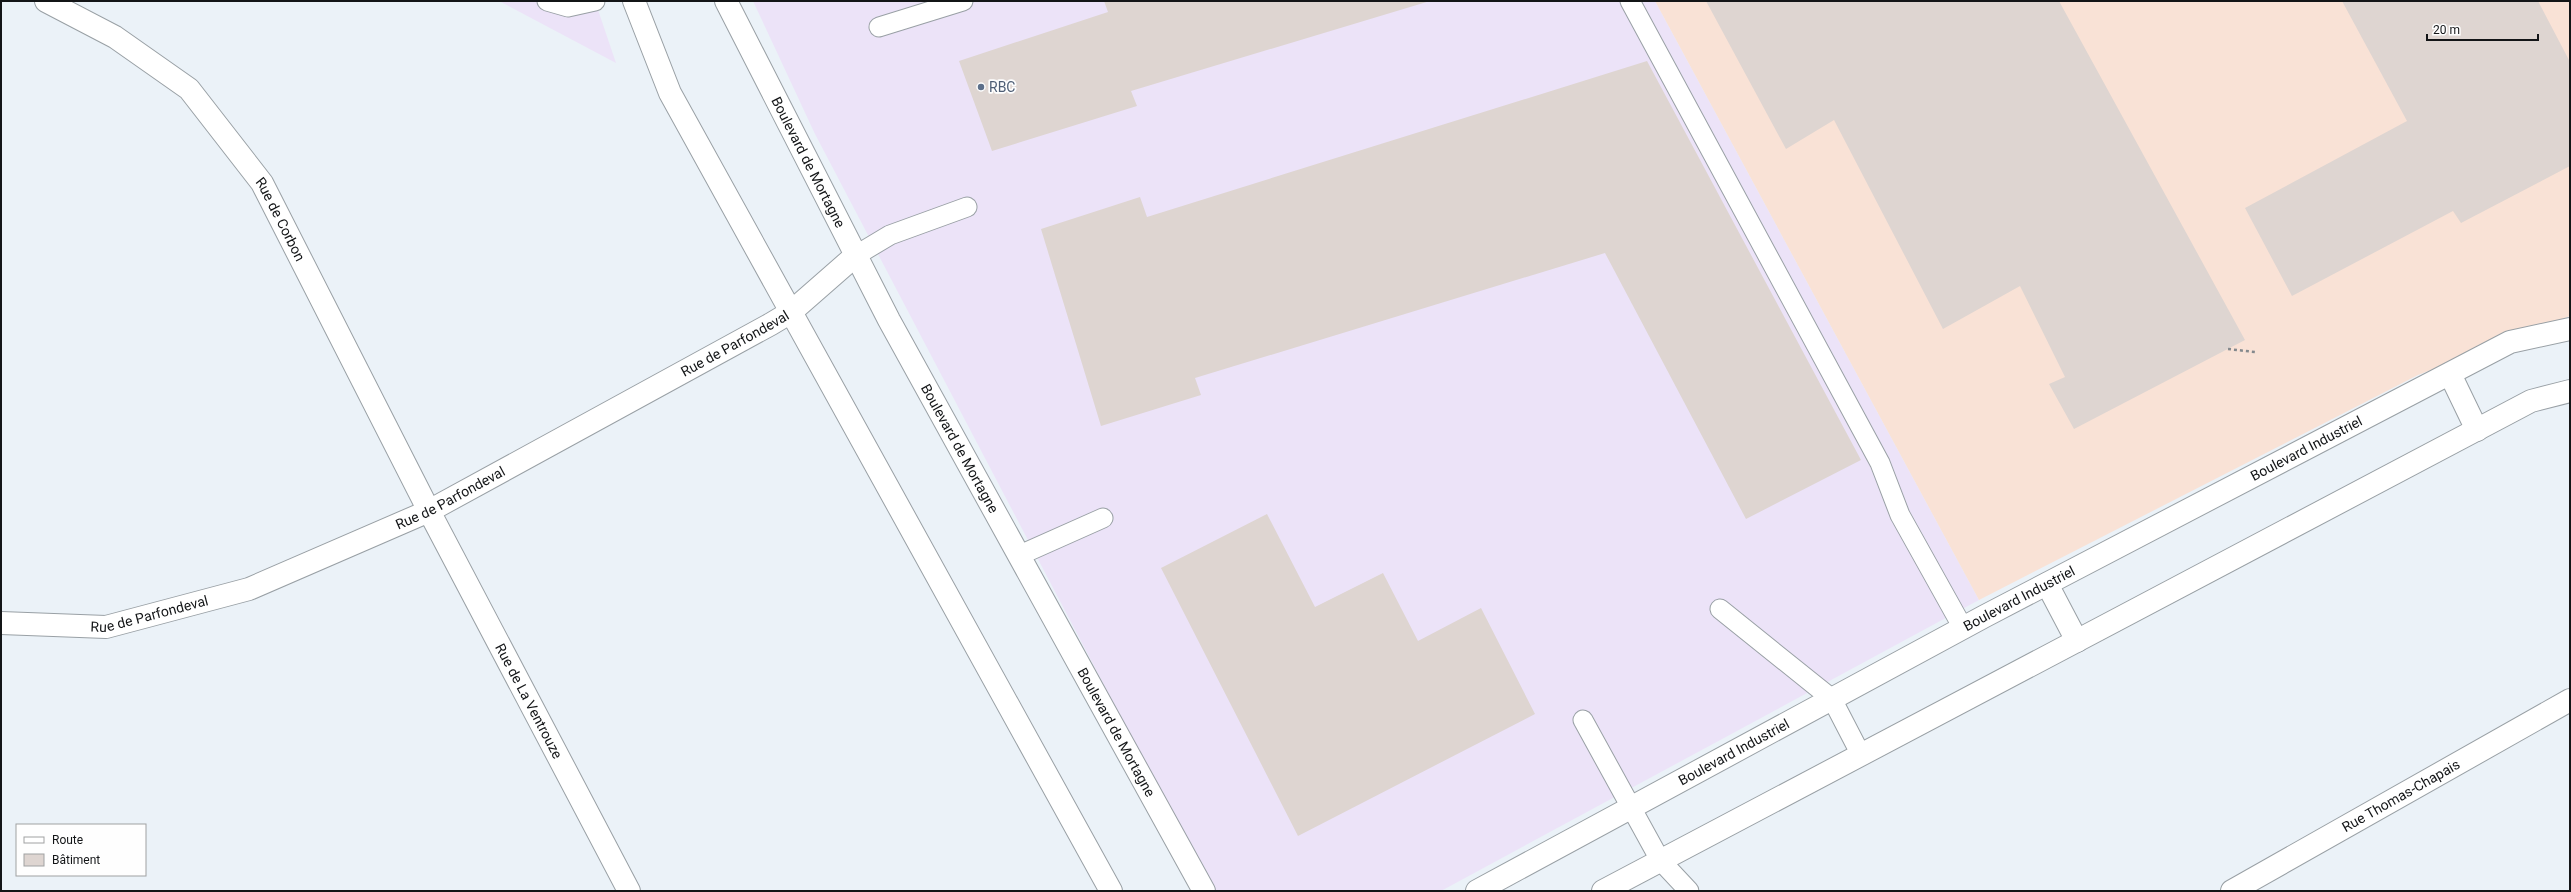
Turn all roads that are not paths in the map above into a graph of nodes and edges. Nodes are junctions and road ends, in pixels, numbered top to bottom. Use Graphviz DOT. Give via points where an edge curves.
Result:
graph roads {
  1 [pos="46,1"];
  2 [pos="547,1"];
  3 [pos="595,1"];
  4 [pos="634,1"];
  5 [pos="726,1"];
  6 [pos="963,1"];
  7 [pos="1630,1"];
  8 [pos="879,27"];
  9 [pos="967,207"];
  10 [pos="855,256"];
  11 [pos="791,312"];
  12 [pos="2570,329"];
  13 [pos="2450,374"];
  14 [pos="2570,391"];
  15 [pos="2477,430"];
  16 [pos="429,511"];
  17 [pos="1103,518"];
  18 [pos="1020,555"];
  19 [pos="2047,584"];
  20 [pos="1720,609"];
  21 [pos="1,623"];
  22 [pos="1963,628"];
  23 [pos="2077,641"];
  24 [pos="1832,700"];
  25 [pos="2570,700"];
  26 [pos="1583,720"];
  27 [pos="1861,755"];
  28 [pos="1631,808"];
  29 [pos="1660,860"];
  30 [pos="629,891"];
  31 [pos="1111,891"];
  32 [pos="1204,891"];
  33 [pos="1477,891"];
  34 [pos="1603,891"];
  35 [pos="1689,891"];
  36 [pos="2232,891"];
  1 -- 16 [label="street, Rue de Corbon" via="115,37 189,89 262,183"];
  2 -- 3 [label="lane" via="568,7"];
  4 -- 11 [label="street" via="670,93"];
  5 -- 10 [label="street, Boulevard de Mortagne"];
  6 -- 8 [label="lane"];
  7 -- 22 [label="lane" via="1880,463 1900,514"];
  9 -- 10 [label="lane" via="890,235"];
  10 -- 11 [label="street, Rue de Parfondeval"];
  10 -- 18 [label="street, Boulevard de Mortagne"];
  11 -- 16 [label="street, Rue de Parfondeval"];
  11 -- 31 [label="street"];
  12 -- 13 [label="street, Boulevard Industriel" via="2510,342"];
  13 -- 15 [label="street"];
  13 -- 19 [label="street, Boulevard Industriel"];
  14 -- 15 [label="street" via="2531,401"];
  15 -- 23 [label="street"];
  16 -- 21 [label="street, Rue de Parfondeval" via="249,589 106,627"];
  16 -- 30 [label="street, Rue de La Ventrouze"];
  17 -- 18 [label="lane"];
  18 -- 32 [label="street, Boulevard de Mortagne"];
  19 -- 22 [label="street, Boulevard Industriel"];
  19 -- 23 [label="street"];
  20 -- 24 [label="lane"];
  22 -- 24 [label="street, Boulevard Industriel"];
  23 -- 27 [label="street"];
  24 -- 27 [label="lane"];
  24 -- 28 [label="street, Boulevard Industriel"];
  25 -- 36 [label="street, Rue Thomas-Chapais"];
  26 -- 28 [label="lane"];
  27 -- 29 [label="street"];
  28 -- 29 [label="lane"];
  28 -- 33 [label="street, Boulevard Industriel"];
  29 -- 34 [label="street"];
  29 -- 35 [label="lane"];
}
